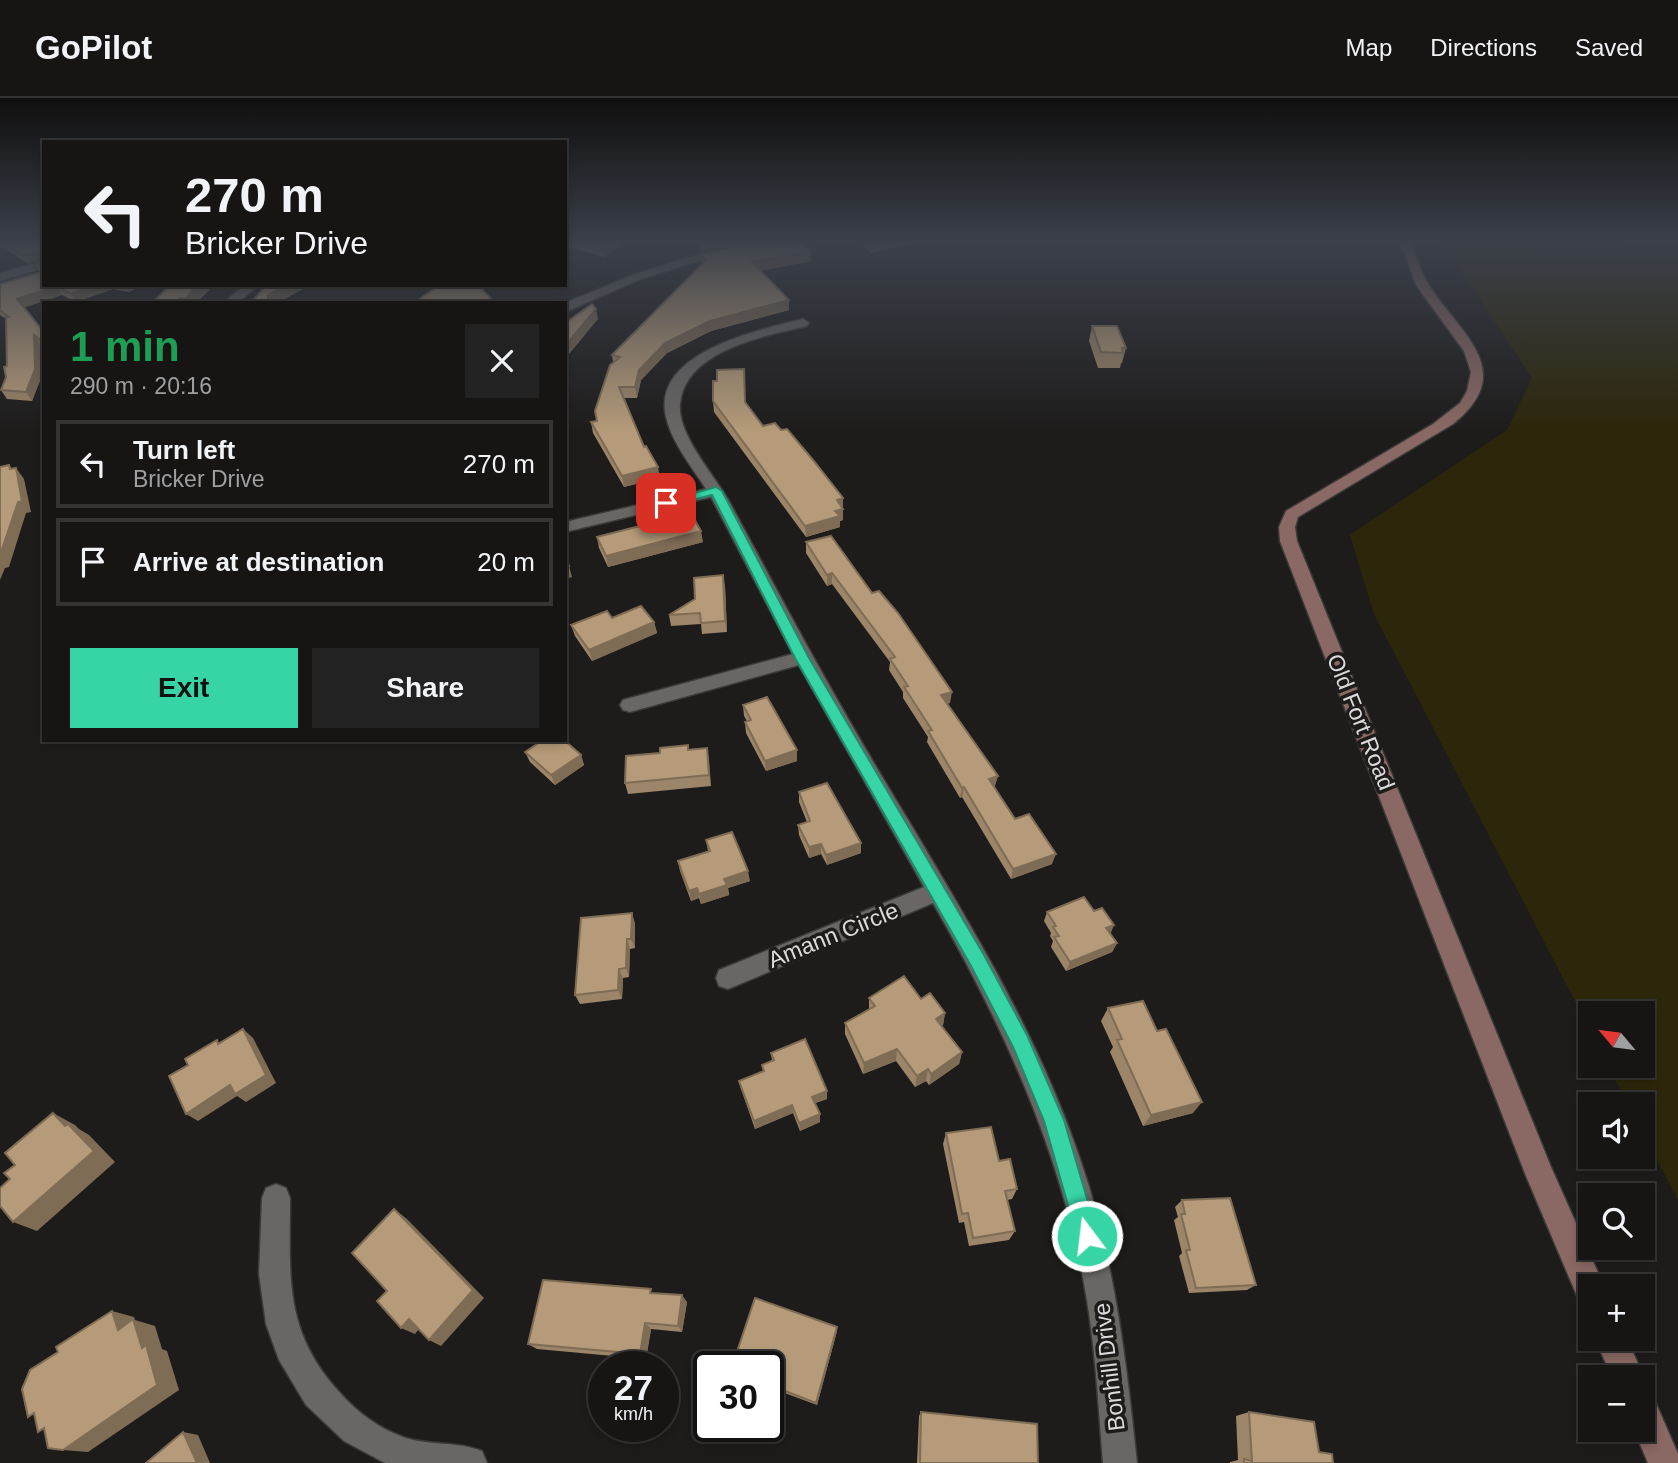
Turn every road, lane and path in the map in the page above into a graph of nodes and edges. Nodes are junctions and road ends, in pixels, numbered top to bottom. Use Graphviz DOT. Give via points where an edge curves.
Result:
graph roads {
  1 [pos="1437,305"];
  2 [pos="803,323"];
  3 [pos="716,491"];
  4 [pos="567,527"];
  5 [pos="802,658"];
  6 [pos="630,705"];
  7 [pos="938,891"];
  8 [pos="728,978"];
  9 [pos="276,1198"];
  10 [pos="1583,1274"];
  11 [pos="1655,1440"];
  12 [pos="470,1463"];
  13 [pos="1120,1463"];
  14 [pos="1665,1463"];
  1 -- 10 [label="main road, Old Fort Road" via="1476,362 1474,391 1465,406 1444,424 1292,514 1286,531 1540,1176"];
  2 -- 3 [label="street, Bonhill Drive" via="727,345 695,365 675,391 674,421"];
  3 -- 4 [label="street"];
  3 -- 5 [label="street, Bonhill Drive"];
  5 -- 6 [label="street"];
  5 -- 7 [label="street, Bonhill Drive"];
  7 -- 8 [label="street, Amann Circle"];
  7 -- 13 [label="street, Bonhill Drive" via="1020,1041 1054,1120 1098,1277"];
  9 -- 12 [label="street" via="276,1298 284,1335 315,1388 333,1412 378,1442 401,1453"];
  11 -- 14 [label="main road"];
}
